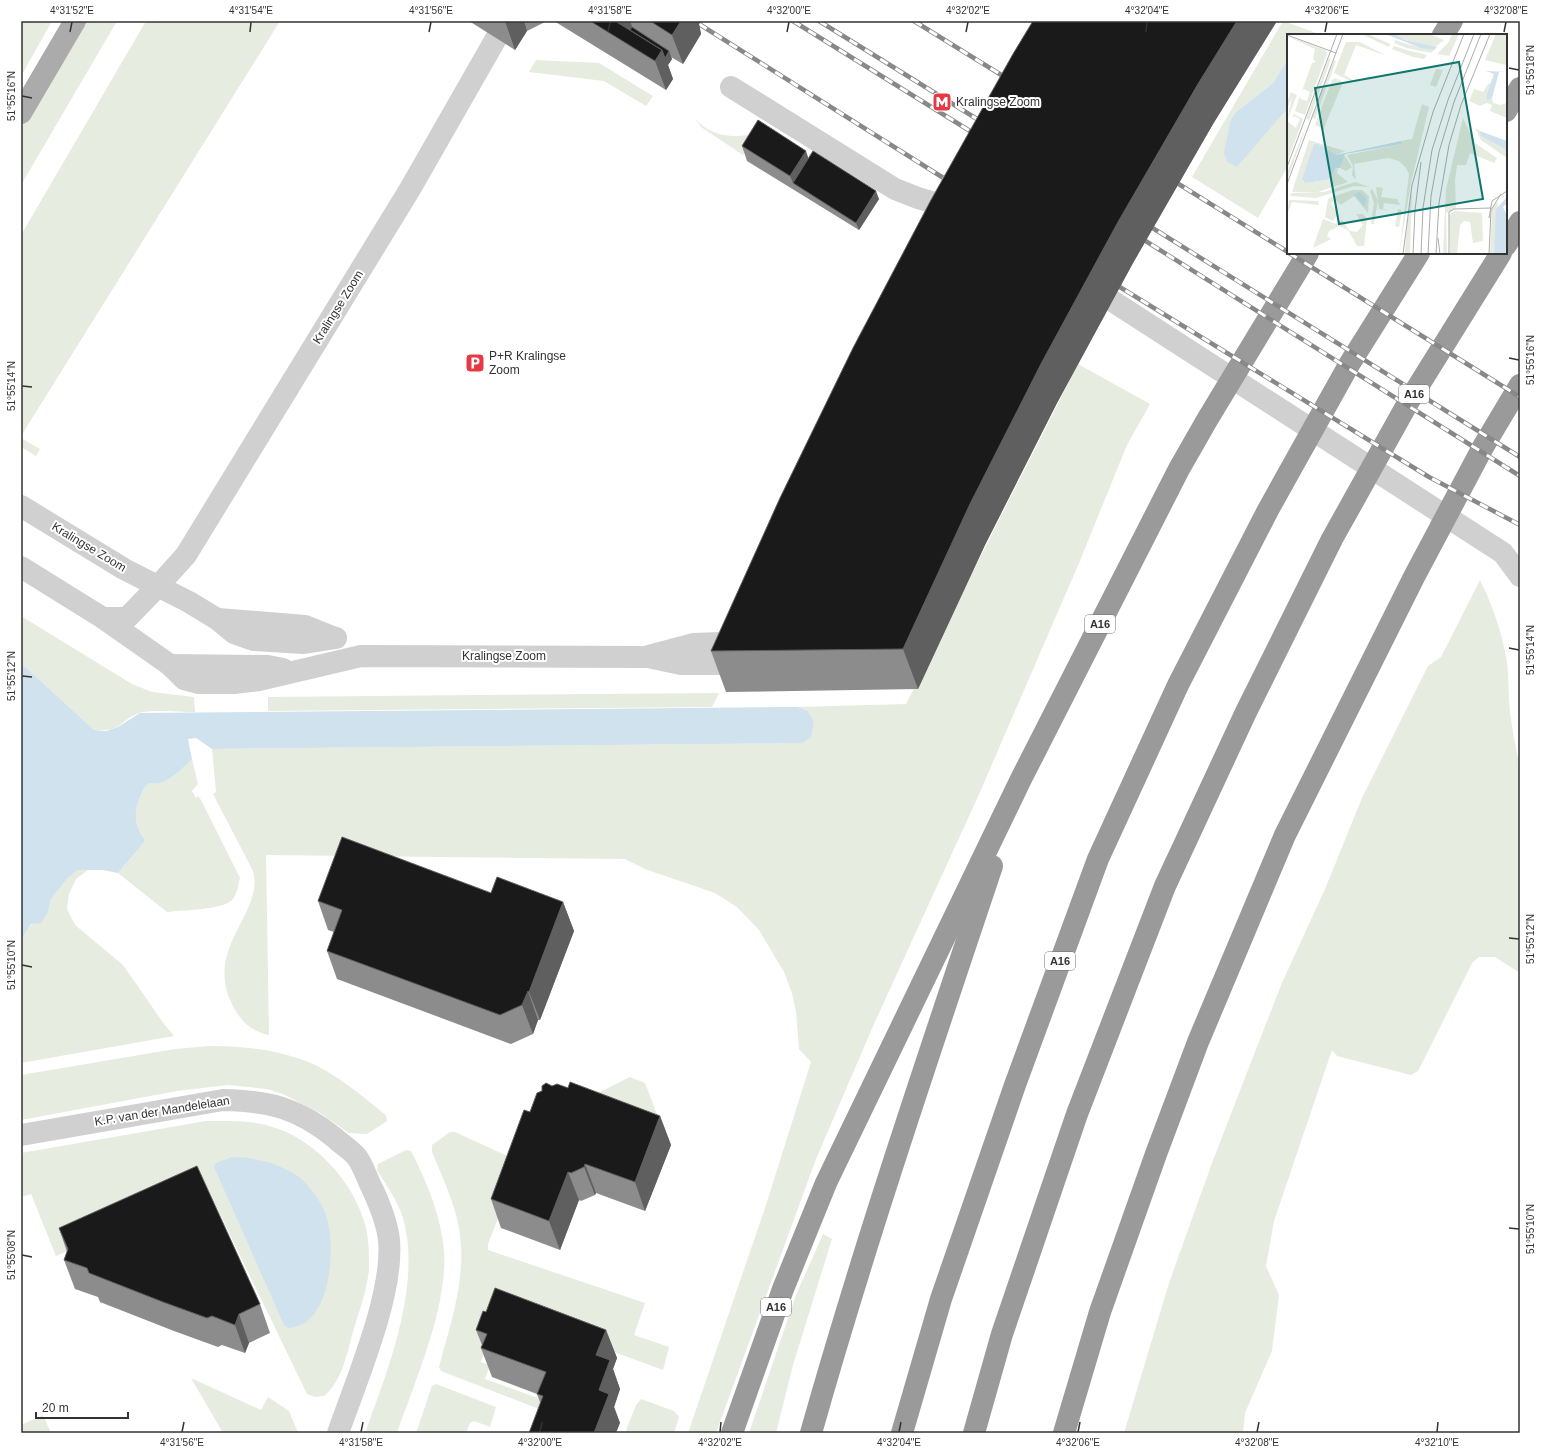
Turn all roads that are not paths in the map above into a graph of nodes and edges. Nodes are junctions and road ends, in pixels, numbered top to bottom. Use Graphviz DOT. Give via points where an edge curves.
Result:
graph roads {
  1 [pos="75,21"];
  2 [pos="1452,21"];
  3 [pos="504,25"];
  4 [pos="1444,34"];
  5 [pos="731,87"];
  6 [pos="1520,88"];
  7 [pos="1507,109"];
  8 [pos="21,113"];
  9 [pos="978,218"];
  10 [pos="1520,222"];
  11 [pos="1507,243"];
  12 [pos="1307,254"];
  13 [pos="1418,254"];
  14 [pos="1500,254"];
  15 [pos="1068,273"];
  16 [pos="1520,385"];
  17 [pos="21,506"];
  18 [pos="21,567"];
  19 [pos="1520,576"];
  20 [pos="160,586"];
  21 [pos="103,618"];
  22 [pos="748,642"];
  23 [pos="360,656"];
  24 [pos="648,656"];
  25 [pos="738,664"];
  26 [pos="1021,779"];
  27 [pos="21,1135"];
  28 [pos="338,1433"];
  29 [pos="732,1433"];
  30 [pos="811,1433"];
  31 [pos="902,1433"];
  32 [pos="974,1433"];
  33 [pos="1064,1433"];
  1 -- 8 [label="main road"];
  2 -- 4 [label="highway"];
  3 -- 20 [label="street, Kralingse Zoom" via="410,189 186,555"];
  5 -- 9 [label="street" via="895,189"];
  6 -- 7 [label="highway"];
  10 -- 11 [label="highway"];
  12 -- 26 [label="highway, A16" via="1230,380 1180,469"];
  13 -- 31 [label="highway, A16" via="1350,363 1268,510 1178,685 1098,860 1015,1085 941,1299"];
  14 -- 32 [label="highway, A16" via="1409,402 1332,539 1246,712 1165,886 1077,1114 1002,1334"];
  15 -- 19 [label="street" via="1503,553"];
  16 -- 33 [label="highway" via="1483,447 1414,577 1285,835 1198,1042 1100,1312"];
  17 -- 20 [label="street, Kralingse Zoom" via="124,569"];
  18 -- 21 [label="street, Kralingse Zoom"];
  20 -- 21 [label="street, Kralingse Zoom" via="127,618"];
  20 -- 23 [label="street, Kralingse Zoom" via="217,619 234,632 254,640 304,643 336,638"];
  21 -- 23 [label="street, Kralingse Zoom" via="170,665 268,666 291,671"];
  22 -- 24 [label="street" via="694,644"];
  23 -- 24 [label="street, Kralingse Zoom"];
  24 -- 25 [label="street" via="681,664"];
  26 -- 29 [label="highway, A16" via="826,1183 783,1289"];
  26 -- 30 [label="highway, A16" via="886,1184 845,1313"];
  27 -- 28 [label="street, K.P. van der Mandelelaan" via="223,1100 246,1100 291,1110 327,1132 356,1156 386,1222 389,1241 388,1268 377,1319"];
}
